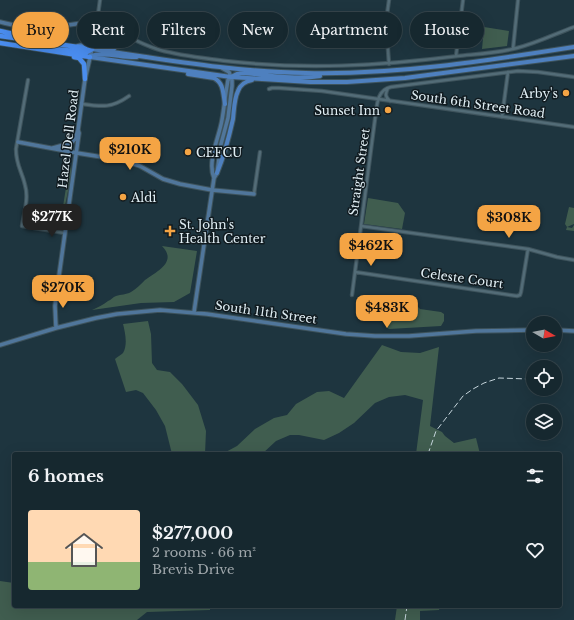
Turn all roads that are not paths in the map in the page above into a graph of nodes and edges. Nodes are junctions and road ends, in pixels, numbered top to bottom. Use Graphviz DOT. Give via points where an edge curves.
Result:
graph roads {
  1 [pos="100,0"];
  2 [pos="389,0"];
  3 [pos="463,0"];
  4 [pos="518,0"];
  5 [pos="98,12"];
  6 [pos="0,22"];
  7 [pos="77,23"];
  8 [pos="574,27"];
  9 [pos="0,31"];
  10 [pos="12,33"];
  11 [pos="0,36"];
  12 [pos="12,38"];
  13 [pos="139,42"];
  14 [pos="1,44"];
  15 [pos="69,45"];
  16 [pos="74,46"];
  17 [pos="77,46"];
  18 [pos="574,47"];
  19 [pos="110,48"];
  20 [pos="92,49"];
  21 [pos="513,49"];
  22 [pos="43,50"];
  23 [pos="456,56"];
  24 [pos="574,56"];
  25 [pos="90,57"];
  26 [pos="144,57"];
  27 [pos="389,64"];
  28 [pos="148,66"];
  29 [pos="222,68"];
  30 [pos="508,72"];
  31 [pos="332,74"];
  32 [pos="231,77"];
  33 [pos="574,77"];
  34 [pos="85,79"];
  35 [pos="258,79"];
  36 [pos="28,80"];
  37 [pos="388,87"];
  38 [pos="269,89"];
  39 [pos="129,96"];
  40 [pos="378,99"];
  41 [pos="390,101"];
  42 [pos="82,104"];
  43 [pos="225,104"];
  44 [pos="502,117"];
  45 [pos="574,127"];
  46 [pos="78,130"];
  47 [pos="18,142"];
  48 [pos="52,148"];
  49 [pos="260,152"];
  50 [pos="76,153"];
  51 [pos="217,173"];
  52 [pos="214,178"];
  53 [pos="212,190"];
  54 [pos="254,194"];
  55 [pos="361,226"];
  56 [pos="65,233"];
  57 [pos="528,249"];
  58 [pos="574,260"];
  59 [pos="355,272"];
  60 [pos="352,295"];
  61 [pos="194,312"];
  62 [pos="56,328"];
  63 [pos="526,330"];
  64 [pos="562,330"];
  65 [pos="574,331"];
  66 [pos="0,345"];
  1 -- 5 [label="street, Hazel Dell Road"];
  2 -- 27 [label="street" via="386,22"];
  3 -- 23 [label="street"];
  4 -- 21 [label="street"];
  6 -- 7 [label="street" via="39,28"];
  8 -- 21 [label="street"];
  9 -- 10 [label="highway"];
  11 -- 12 [label="highway"];
  13 -- 27 [label="street" via="170,53 238,62 291,66"];
  14 -- 22 [label="highway"];
  15 -- 16 [label="highway"];
  16 -- 17 [label="main road"];
  16 -- 20 [label="highway"];
  18 -- 31 [label="main road" via="429,67"];
  19 -- 26 [label="main road"];
  20 -- 22 [label="highway" via="87,52 50,48"];
  20 -- 25 [label="street, Hazel Dell Road"];
  20 -- 26 [label="main road"];
  21 -- 23 [label="street"];
  22 -- 25 [label="highway"];
  22 -- 34 [label="highway" via="49,54 82,60"];
  23 -- 27 [label="street"];
  24 -- 35 [label="main road" via="386,80 310,82"];
  25 -- 26 [label="main road" via="100,54"];
  25 -- 28 [label="main road"];
  25 -- 34 [label="street, Hazel Dell Road"];
  26 -- 29 [label="main road"];
  28 -- 32 [label="main road"];
  28 -- 43 [label="main road" via="214,78 222,85"];
  29 -- 31 [label="main road"];
  29 -- 32 [label="street" via="229,72"];
  30 -- 33 [label="street" via="529,71"];
  30 -- 37 [label="street"];
  30 -- 44 [label="street"];
  31 -- 32 [label="main road" via="310,77 243,73"];
  32 -- 35 [label="main road"];
  32 -- 43 [label="street" via="228,80"];
  32 -- 51 [label="street" via="228,118"];
  34 -- 42 [label="street, Hazel Dell Road"];
  35 -- 51 [label="main road" via="247,81 238,91 231,127"];
  36 -- 47 [label="street"];
  37 -- 40 [label="street" via="382,90"];
  37 -- 41 [label="street" via="386,96"];
  38 -- 40 [label="street, South 6th Street Road" via="306,89"];
  39 -- 42 [label="street" via="108,106"];
  40 -- 41 [label="street, South 6th Street Road"];
  40 -- 55 [label="street, Straight Street"];
  41 -- 44 [label="street, South 6th Street Road"];
  42 -- 46 [label="street, Hazel Dell Road"];
  43 -- 52 [label="street" via="211,171"];
  44 -- 45 [label="street, South 6th Street Road"];
  46 -- 48 [label="street" via="70,144"];
  46 -- 50 [label="street, Hazel Dell Road"];
  47 -- 48 [label="street"];
  47 -- 56 [label="street" via="16,160 26,186 22,226"];
  48 -- 50 [label="street"];
  49 -- 54 [label="street"];
  50 -- 53 [label="street" via="122,160 169,181"];
  50 -- 56 [label="street, Hazel Dell Road"];
  51 -- 52 [label="street"];
  52 -- 53 [label="street"];
  53 -- 54 [label="street"];
  53 -- 61 [label="street"];
  55 -- 57 [label="street"];
  55 -- 59 [label="street, Straight Street"];
  56 -- 62 [label="street, Hazel Dell Road" via="55,306"];
  57 -- 58 [label="street"];
  57 -- 59 [label="street, Celeste Court" via="522,292 517,296"];
  59 -- 60 [label="street, Straight Street"];
  61 -- 62 [label="street, South 11th Street" via="160,310 117,314"];
  61 -- 63 [label="street, South 11th Street" via="375,336"];
  62 -- 66 [label="street, South 11th Street"];
  64 -- 65 [label="street"];
}
